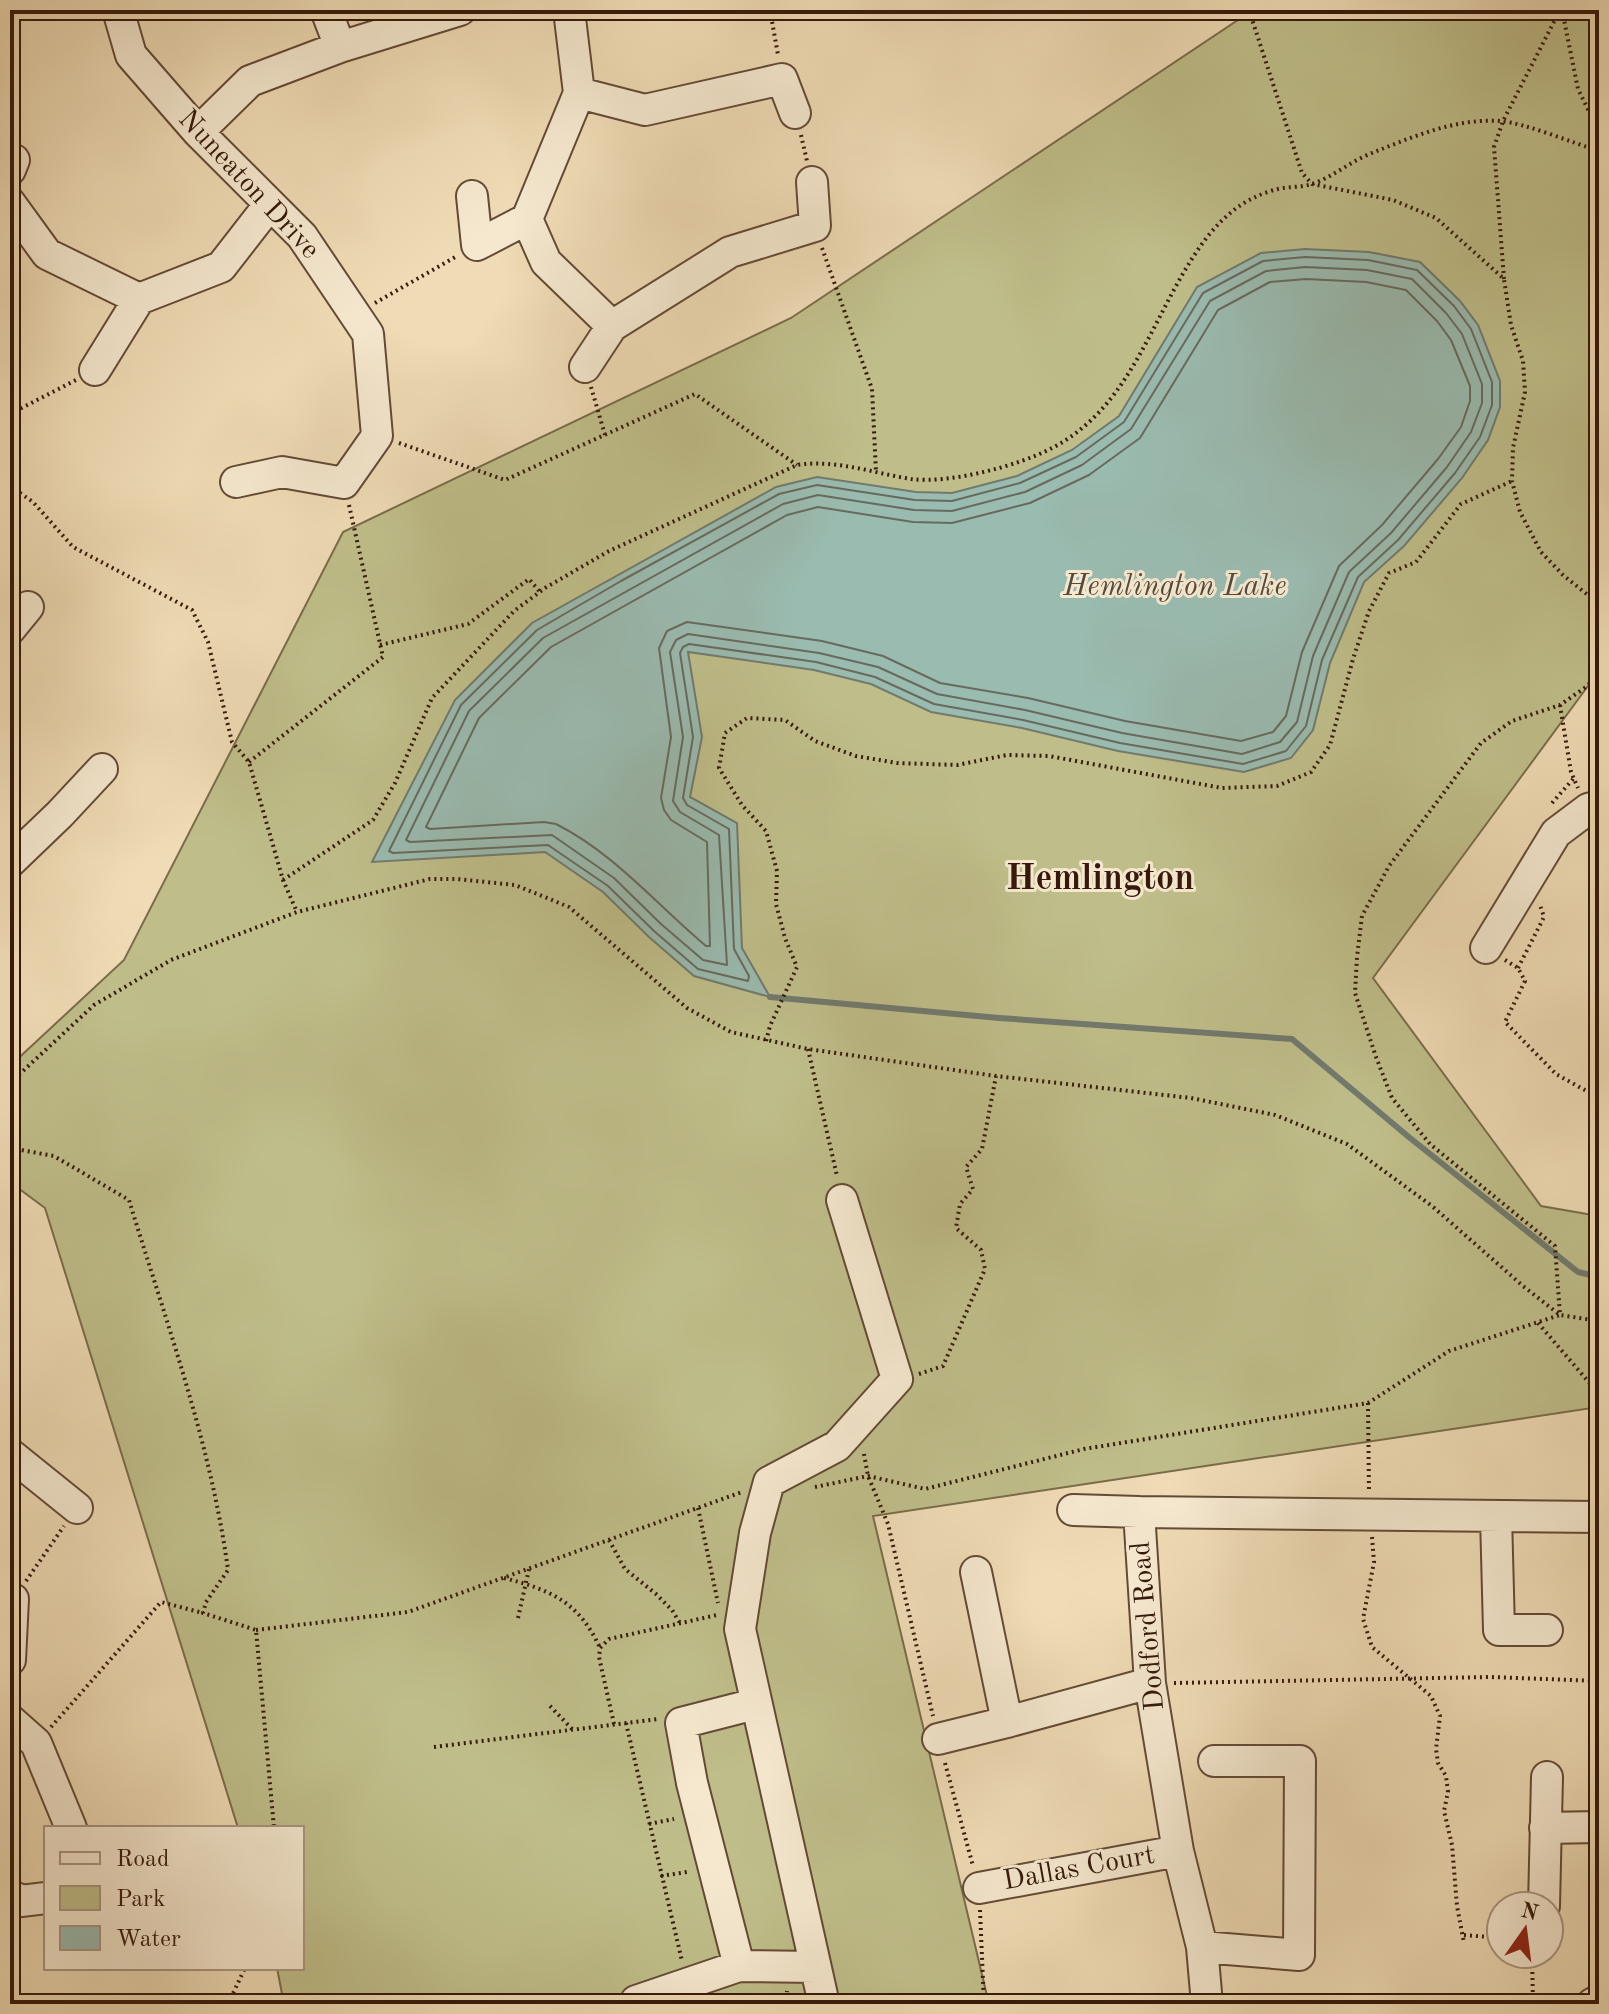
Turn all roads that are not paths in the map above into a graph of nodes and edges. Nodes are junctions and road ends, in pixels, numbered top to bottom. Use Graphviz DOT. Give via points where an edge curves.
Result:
graph roads {
  1 [pos="118,10"];
  2 [pos="326,10"];
  3 [pos="460,10"];
  4 [pos="569,10"];
  5 [pos="340,47"];
  6 [pos="579,93"];
  7 [pos="795,113"];
  8 [pos="198,132"];
  9 [pos="812,182"];
  10 [pos="472,196"];
  11 [pos="10,203"];
  12 [pos="270,204"];
  13 [pos="527,219"];
  14 [pos="139,299"];
  15 [pos="612,326"];
  16 [pos="585,367"];
  17 [pos="95,370"];
  18 [pos="236,482"];
  19 [pos="102,769"];
  20 [pos="1594,808"];
  21 [pos="10,862"];
  22 [pos="1486,948"];
  23 [pos="842,1200"];
  24 [pos="10,1454"];
  25 [pos="77,1508"];
  26 [pos="1073,1510"];
  27 [pos="1139,1512"];
  28 [pos="1496,1516"];
  29 [pos="1599,1517"];
  30 [pos="976,1572"];
  31 [pos="13,1599"];
  32 [pos="1547,1630"];
  33 [pos="10,1660"];
  34 [pos="1150,1683"];
  35 [pos="755,1704"];
  36 [pos="10,1720"];
  37 [pos="1007,1722"];
  38 [pos="938,1739"];
  39 [pos="1214,1761"];
  40 [pos="1547,1777"];
  41 [pos="70,1826"];
  42 [pos="1599,1827"];
  43 [pos="1545,1828"];
  44 [pos="1178,1851"];
  45 [pos="979,1888"];
  46 [pos="1544,1890"];
  47 [pos="10,1895"];
  48 [pos="44,1898"];
  49 [pos="1202,1947"];
  50 [pos="739,1966"];
  51 [pos="815,1967"];
  52 [pos="1599,2000"];
  53 [pos="636,2001"];
  54 [pos="824,2004"];
  55 [pos="1207,2004"];
  56 [pos="1592,2004"];
  1 -- 8 [label="street, Nuneaton Drive" via="131,55"];
  2 -- 5 [label="street"];
  3 -- 5 [label="street"];
  4 -- 6 [label="street"];
  5 -- 8 [label="street" via="250,81"];
  6 -- 7 [label="street" via="645,110 782,79"];
  6 -- 13 [label="street"];
  8 -- 12 [label="street, Nuneaton Drive"];
  9 -- 15 [label="street" via="815,226 730,252"];
  10 -- 13 [label="street" via="477,245"];
  11 -- 14 [label="street" via="47,254"];
  12 -- 14 [label="street" via="221,267"];
  12 -- 18 [label="street, Nuneaton Drive" via="302,236 368,334 377,436 344,483 282,472"];
  13 -- 15 [label="street" via="546,262"];
  14 -- 17 [label="street"];
  15 -- 16 [label="street"];
  19 -- 21 [label="street"];
  20 -- 22 [label="street" via="1556,833"];
  23 -- 35 [label="street" via="897,1379 837,1446 769,1482 740,1629"];
  24 -- 25 [label="street"];
  26 -- 27 [label="street"];
  27 -- 28 [label="street, Dodford Road"];
  27 -- 34 [label="street, Dodford Road"];
  28 -- 29 [label="street, Dodford Road"];
  28 -- 32 [label="street" via="1499,1630"];
  30 -- 37 [label="street"];
  31 -- 33 [label="street"];
  34 -- 37 [label="street"];
  34 -- 44 [label="street, Dodford Road"];
  35 -- 50 [label="street" via="681,1723"];
  35 -- 51 [label="street"];
  36 -- 41 [label="street" via="36,1743"];
  37 -- 38 [label="street"];
  39 -- 49 [label="street" via="1300,1761 1299,1955"];
  40 -- 43 [label="street"];
  42 -- 43 [label="street"];
  43 -- 46 [label="street"];
  44 -- 45 [label="street, Dallas Court"];
  44 -- 49 [label="street, Dodford Road"];
  47 -- 48 [label="street" via="21,1901"];
  49 -- 55 [label="street, Dodford Road"];
  50 -- 51 [label="street"];
  50 -- 53 [label="street"];
  51 -- 54 [label="street"];
  52 -- 56 [label="street"];
}
